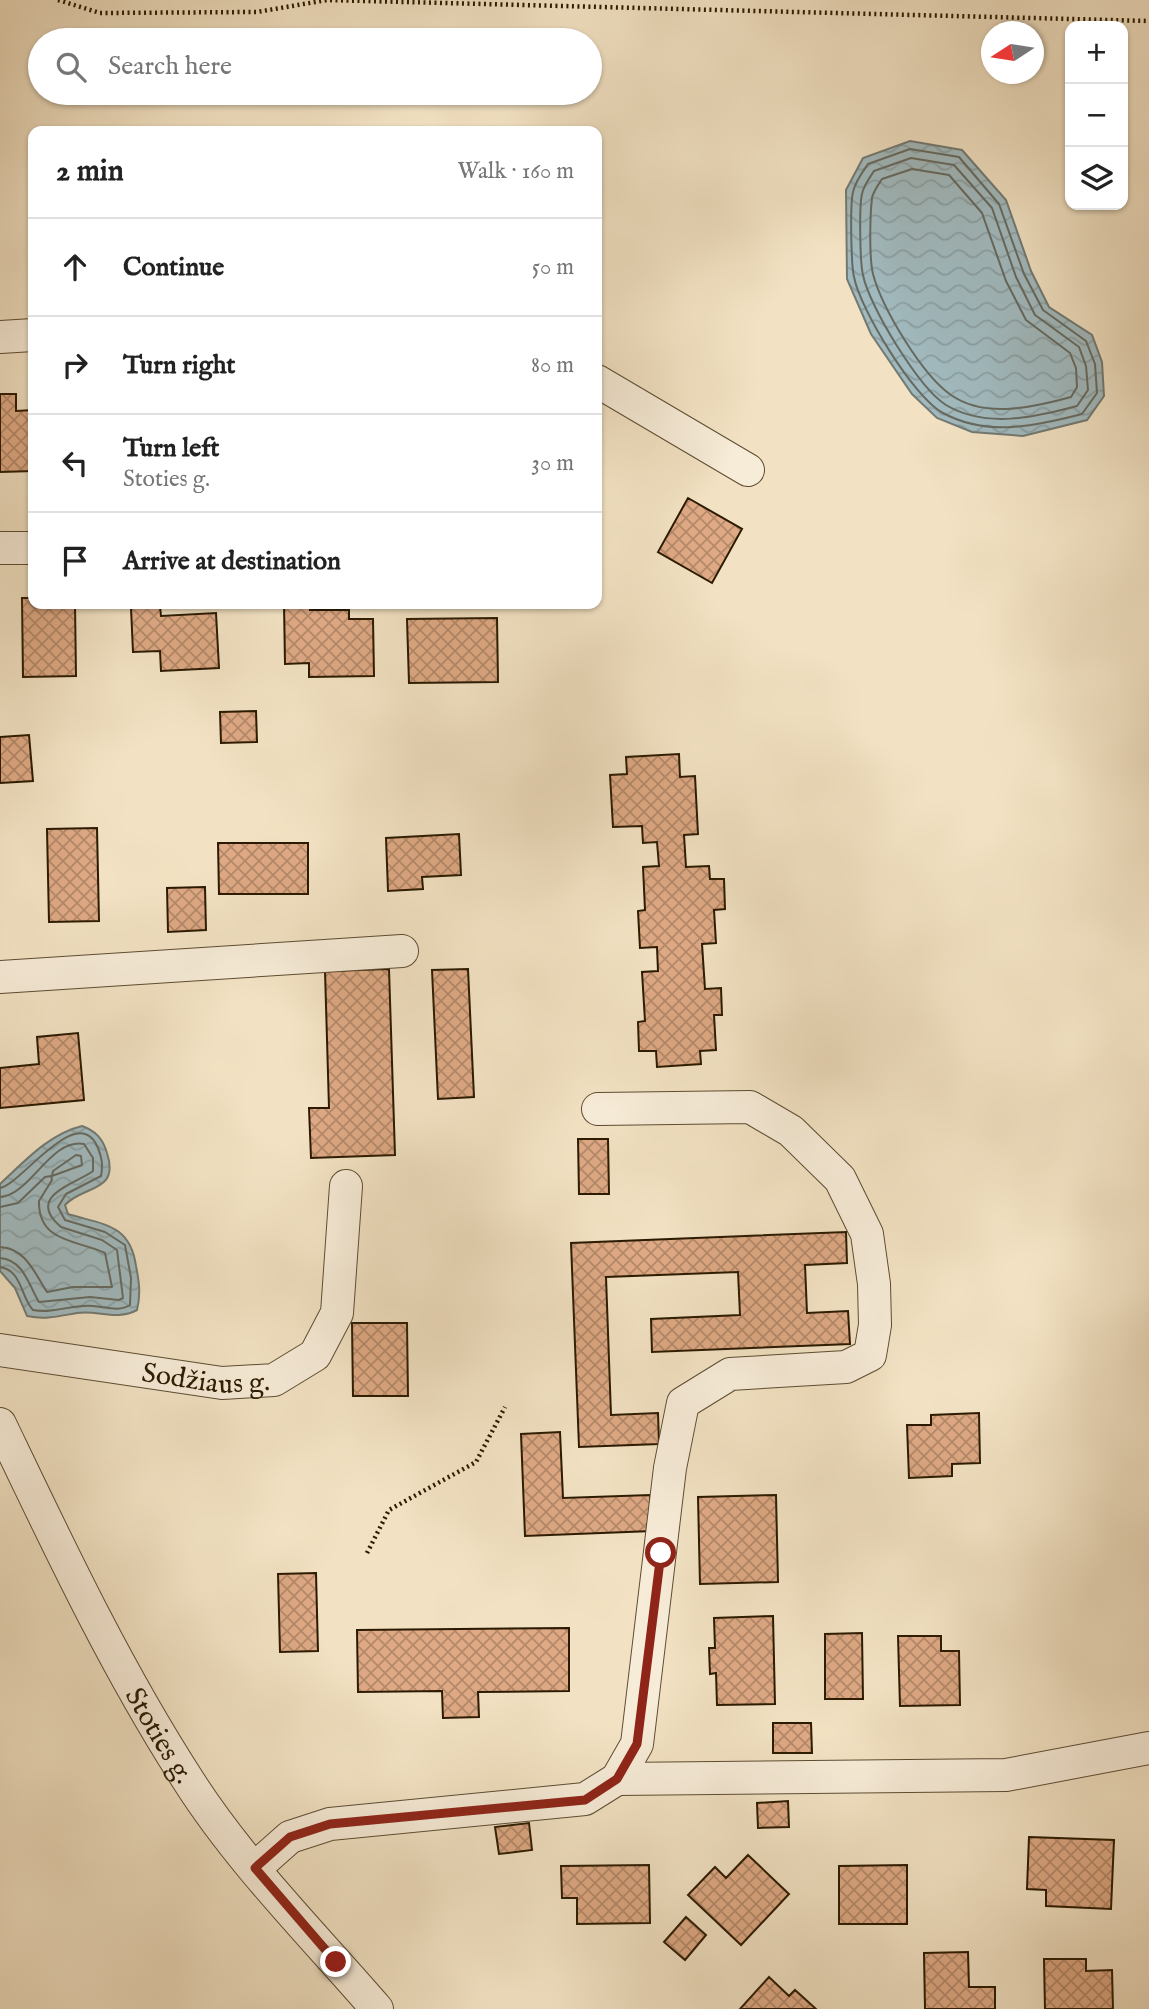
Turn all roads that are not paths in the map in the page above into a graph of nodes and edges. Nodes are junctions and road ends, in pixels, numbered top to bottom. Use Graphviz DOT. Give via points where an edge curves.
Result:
graph roads {
  1 [pos="28,335"];
  2 [pos="0,337"];
  3 [pos="602,383"];
  4 [pos="748,470"];
  5 [pos="0,548"];
  6 [pos="28,548"];
  7 [pos="402,951"];
  8 [pos="0,978"];
  9 [pos="597,1109"];
  10 [pos="346,1186"];
  11 [pos="0,1350"];
  12 [pos="0,1424"];
  13 [pos="1149,1748"];
  14 [pos="617,1779"];
  15 [pos="255,1868"];
  16 [pos="377,2009"];
  1 -- 2 [label="street"];
  3 -- 4 [label="street"];
  5 -- 6 [label="street"];
  7 -- 8 [label="street"];
  9 -- 14 [label="street" via="750,1107 791,1131 840,1179 867,1234 874,1284 870,1355 846,1367 730,1374 683,1403 670,1468 637,1744"];
  10 -- 11 [label="street, Sodžiaus g." via="337,1314 315,1355 274,1380 222,1383"];
  12 -- 15 [label="street, Stoties g." via="110,1648 189,1782"];
  13 -- 14 [label="street" via="1006,1775"];
  14 -- 15 [label="street" via="585,1800 330,1824 290,1837"];
  15 -- 16 [label="street, Stoties g."];
}
